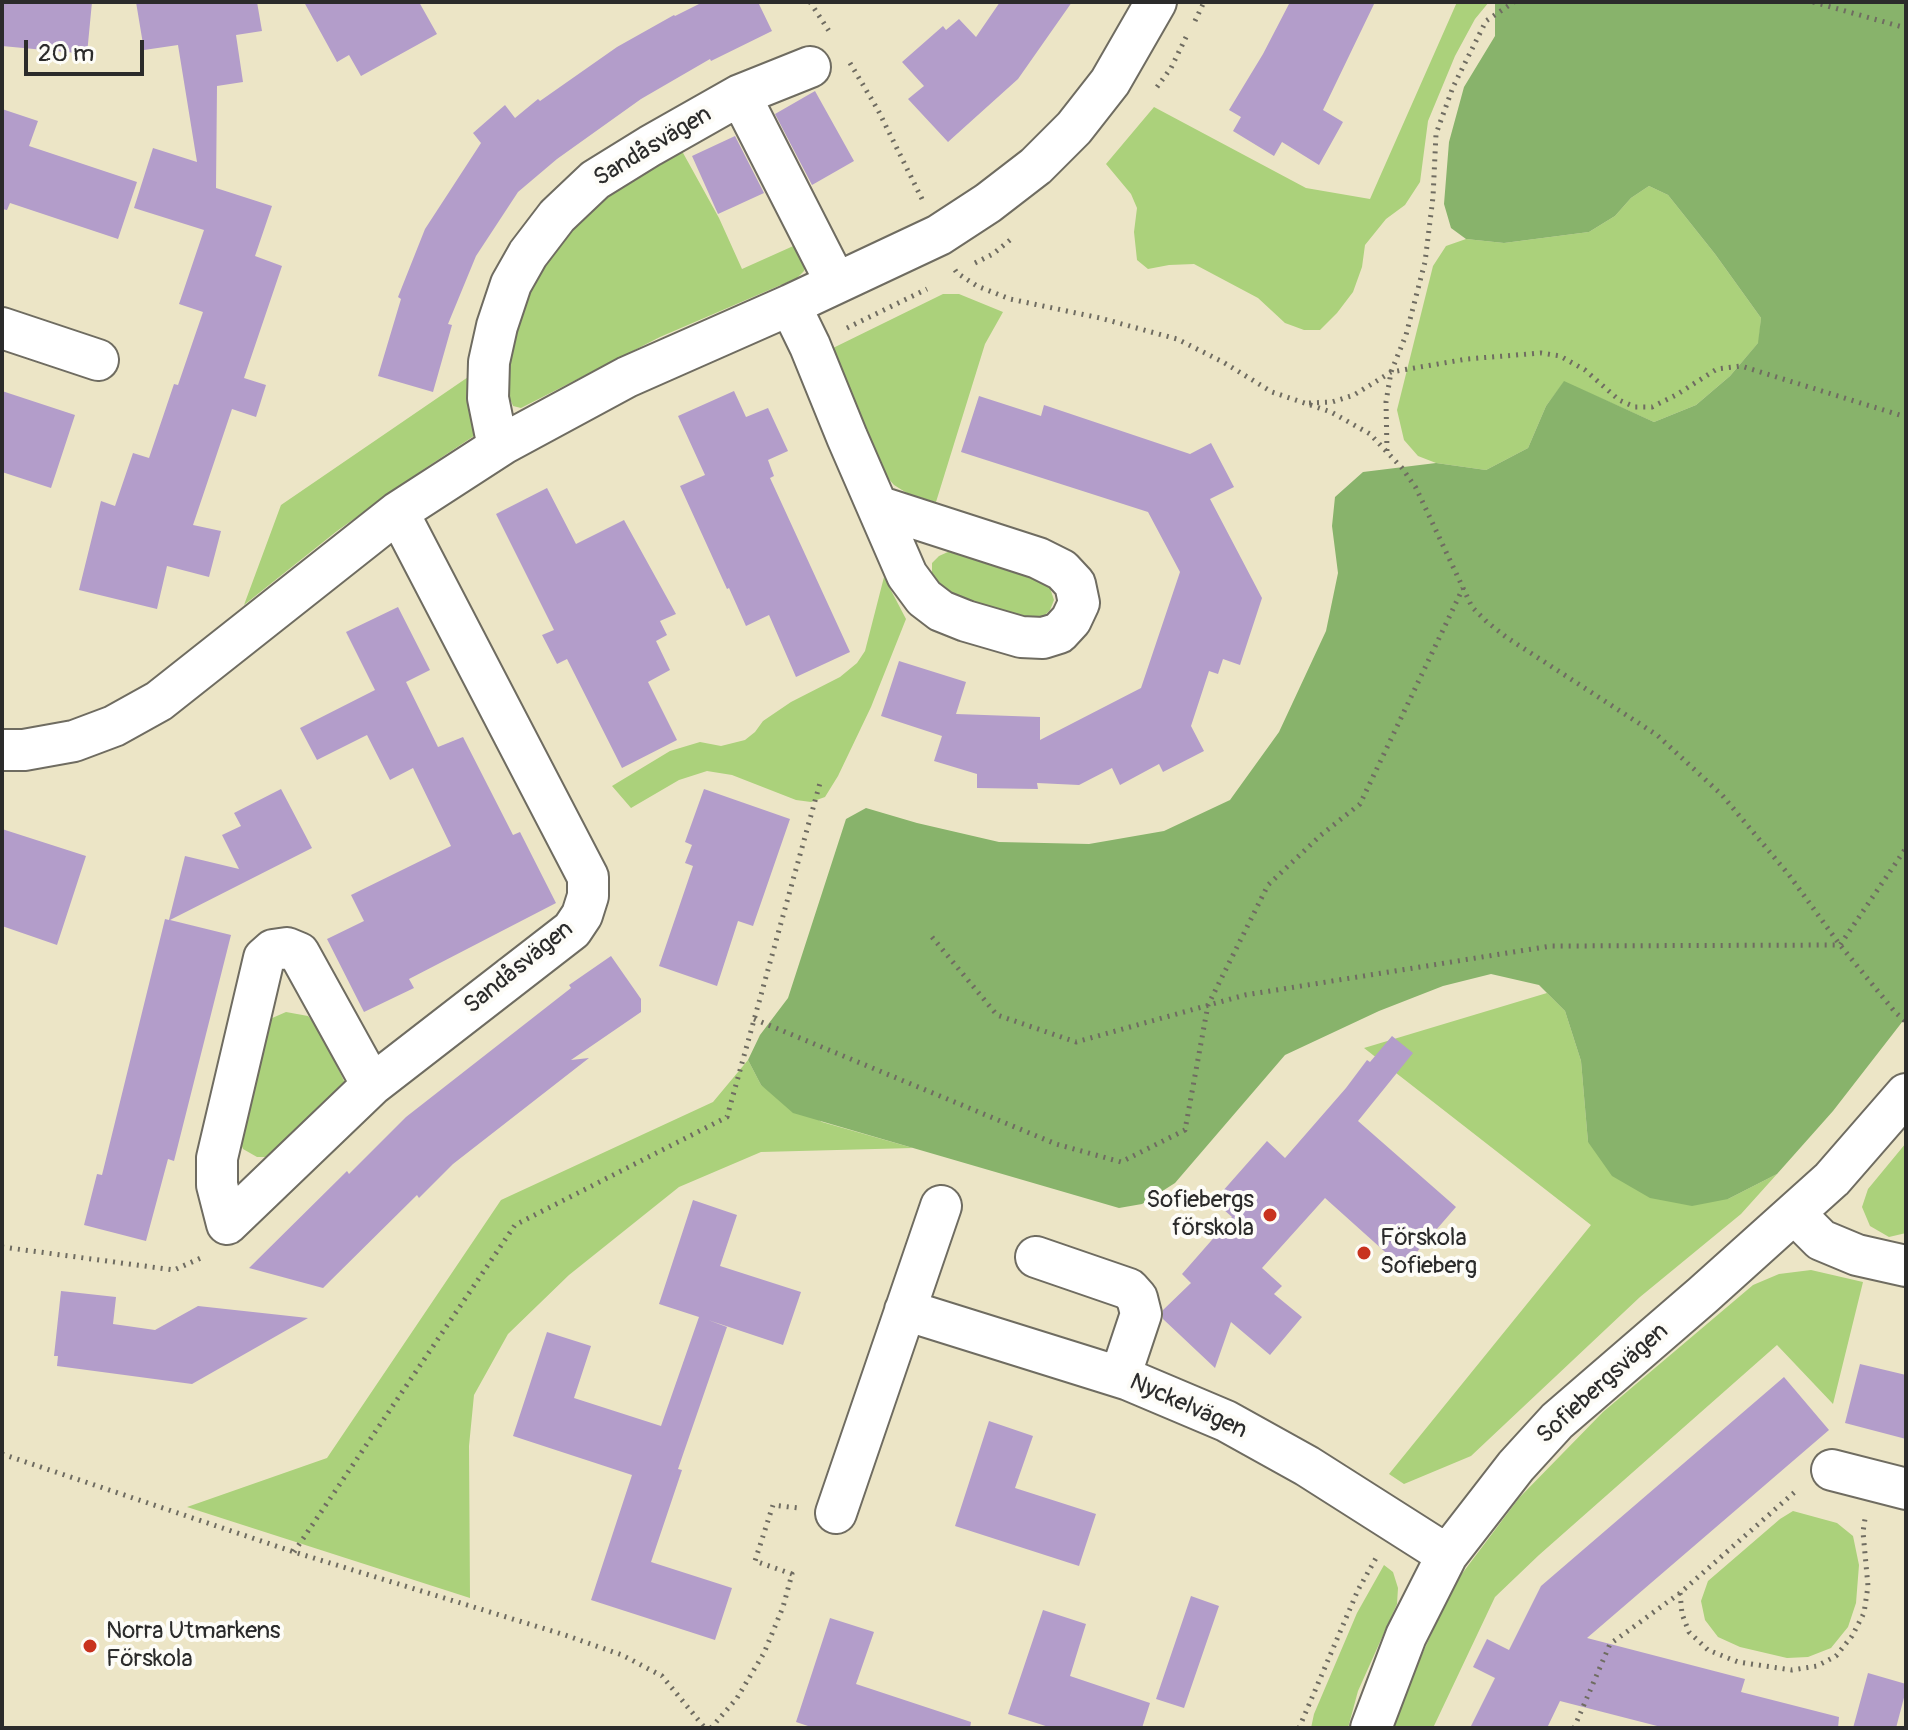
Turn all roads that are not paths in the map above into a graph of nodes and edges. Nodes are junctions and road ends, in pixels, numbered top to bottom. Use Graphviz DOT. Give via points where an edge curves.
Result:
graph roads {
  1 [pos="1156,2"];
  2 [pos="830,53"];
  3 [pos="740,95"];
  4 [pos="836,283"];
  5 [pos="790,305"];
  6 [pos="2,328"];
  7 [pos="98,360"];
  8 [pos="498,447"];
  9 [pos="877,506"];
  10 [pos="398,512"];
  11 [pos="2,750"];
  12 [pos="372,1085"];
  13 [pos="1906,1094"];
  14 [pos="941,1206"];
  15 [pos="1795,1214"];
  16 [pos="1036,1257"];
  17 [pos="1906,1266"];
  18 [pos="905,1310"];
  19 [pos="1120,1377"];
  20 [pos="1850,1475"];
  21 [pos="1906,1489"];
  22 [pos="836,1513"];
  23 [pos="1447,1555"];
  24 [pos="1371,1728"];
  1 -- 4 [label="street" via="1110,82 1036,166 939,235"];
  2 -- 3 [label="street, Sandåsvägen"];
  3 -- 4 [label="street"];
  3 -- 8 [label="street, Sandåsvägen" via="595,180 557,216 528,254 511,284 489,362 488,398"];
  4 -- 5 [label="street"];
  5 -- 8 [label="street" via="627,377"];
  5 -- 9 [label="street"];
  6 -- 7 [label="street"];
  8 -- 10 [label="street"];
  9 -- 9 [label="street" via="907,575 941,611 1021,637 1059,633 1071,620 1079,603 1075,584 1062,570"];
  10 -- 11 [label="street" via="159,701 74,741"];
  10 -- 12 [label="street, Sandåsvägen" via="588,877 588,896 572,930"];
  12 -- 12 [label="street, Sandåsvägen" via="227,1224 217,1185 217,1158 264,958 273,950 299,953"];
  13 -- 15 [label="street, Sofiebergsvägen"];
  14 -- 18 [label="street"];
  15 -- 17 [label="street" via="1821,1240"];
  15 -- 23 [label="street, Sofiebergsvägen" via="1557,1421"];
  16 -- 19 [label="street" via="1129,1289 1137,1298 1141,1314"];
  18 -- 19 [label="street, Nyckelvägen"];
  18 -- 22 [label="street"];
  19 -- 23 [label="street, Nyckelvägen" via="1226,1421"];
  20 -- 21 [label="street"];
  23 -- 24 [label="street, Sofiebergsvägen" via="1406,1636"];
}
